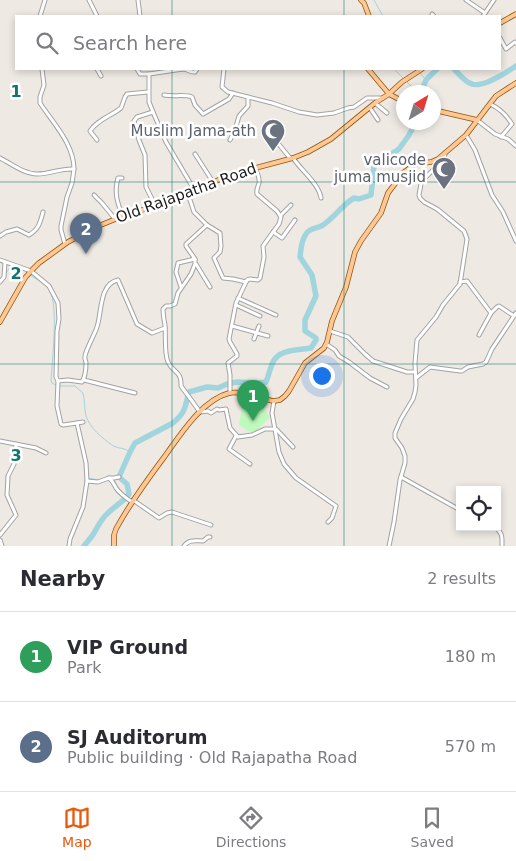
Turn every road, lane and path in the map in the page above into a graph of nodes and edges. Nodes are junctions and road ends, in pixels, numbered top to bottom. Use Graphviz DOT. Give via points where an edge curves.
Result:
graph roads {
  1 [pos="45,0"];
  2 [pos="89,0"];
  3 [pos="138,0"];
  4 [pos="466,0"];
  5 [pos="494,0"];
  6 [pos="364,1"];
  7 [pos="516,14"];
  8 [pos="40,15"];
  9 [pos="96,15"];
  10 [pos="140,15"];
  11 [pos="369,15"];
  12 [pos="484,15"];
  13 [pos="501,22"];
  14 [pos="501,40"];
  15 [pos="516,43"];
  16 [pos="42,70"];
  17 [pos="98,70"];
  18 [pos="138,70"];
  19 [pos="165,70"];
  20 [pos="224,70"];
  21 [pos="369,70"];
  22 [pos="420,70"];
  23 [pos="149,74"];
  24 [pos="101,76"];
  25 [pos="516,83"];
  26 [pos="148,92"];
  27 [pos="233,94"];
  28 [pos="389,94"];
  29 [pos="164,96"];
  30 [pos="248,97"];
  31 [pos="384,98"];
  32 [pos="396,98"];
  33 [pos="375,103"];
  34 [pos="490,104"];
  35 [pos="370,108"];
  36 [pos="152,112"];
  37 [pos="441,112"];
  38 [pos="388,113"];
  39 [pos="378,120"];
  40 [pos="477,120"];
  41 [pos="273,129"];
  42 [pos="466,135"];
  43 [pos="501,137"];
  44 [pos="96,140"];
  45 [pos="230,140"];
  46 [pos="516,146"];
  47 [pos="445,152"];
  48 [pos="195,154"];
  49 [pos="0,158"];
  50 [pos="291,158"];
  51 [pos="255,168"];
  52 [pos="74,169"];
  53 [pos="122,178"];
  54 [pos="213,182"];
  55 [pos="195,191"];
  56 [pos="188,194"];
  57 [pos="94,195"];
  58 [pos="321,198"];
  59 [pos="291,205"];
  60 [pos="155,206"];
  61 [pos="43,212"];
  62 [pos="123,216"];
  63 [pos="280,216"];
  64 [pos="115,219"];
  65 [pos="295,220"];
  66 [pos="207,225"];
  67 [pos="273,232"];
  68 [pos="0,236"];
  69 [pos="516,241"];
  70 [pos="65,244"];
  71 [pos="0,260"];
  72 [pos="195,262"];
  73 [pos="5,263"];
  74 [pos="29,273"];
  75 [pos="0,282"];
  76 [pos="246,282"];
  77 [pos="460,282"];
  78 [pos="210,287"];
  79 [pos="181,288"];
  80 [pos="238,298"];
  81 [pos="236,305"];
  82 [pos="491,313"];
  83 [pos="515,314"];
  84 [pos="260,316"];
  85 [pos="276,316"];
  86 [pos="0,322"];
  87 [pos="232,326"];
  88 [pos="259,326"];
  89 [pos="165,328"];
  90 [pos="330,331"];
  91 [pos="257,332"];
  92 [pos="479,335"];
  93 [pos="268,336"];
  94 [pos="254,339"];
  95 [pos="326,344"];
  96 [pos="415,372"];
  97 [pos="416,378"];
  98 [pos="84,380"];
  99 [pos="58,383"];
  100 [pos="387,387"];
  101 [pos="135,393"];
  102 [pos="230,393"];
  103 [pos="274,401"];
  104 [pos="200,412"];
  105 [pos="83,422"];
  106 [pos="77,423"];
  107 [pos="276,429"];
  108 [pos="236,436"];
  109 [pos="0,441"];
  110 [pos="16,444"];
  111 [pos="293,447"];
  112 [pos="46,453"];
  113 [pos="250,464"];
  114 [pos="119,476"];
  115 [pos="401,477"];
  116 [pos="109,478"];
  117 [pos="87,481"];
  118 [pos="133,501"];
  119 [pos="456,508"];
  120 [pos="328,522"];
  121 [pos="211,525"];
  122 [pos="500,531"];
  123 [pos="0,535"];
  124 [pos="210,537"];
  125 [pos="0,540"];
  126 [pos="2,546"];
  127 [pos="69,546"];
  128 [pos="114,546"];
  129 [pos="184,546"];
  130 [pos="389,546"];
  131 [pos="502,546"];
  1 -- 8 [label="street"];
  2 -- 9 [label="street"];
  3 -- 10 [label="street"];
  4 -- 12 [label="street"];
  5 -- 12 [label="street"];
  6 -- 11 [label="main road"];
  7 -- 13 [label="main road"];
  14 -- 15 [label="street" via="506,48"];
  16 -- 52 [label="street" via="44,85 40,103 68,144"];
  17 -- 24 [label="street"];
  18 -- 23 [label="street" via="140,74"];
  19 -- 23 [label="street"];
  20 -- 27 [label="street" via="222,87"];
  21 -- 28 [label="main road"];
  22 -- 28 [label="main road, Old Rajapatha Road"];
  23 -- 26 [label="street"];
  25 -- 34 [label="main road"];
  26 -- 36 [label="street"];
  26 -- 44 [label="street" via="126,95 121,108 91,129"];
  27 -- 29 [label="street" via="203,114 192,97"];
  27 -- 30 [label="street"];
  28 -- 31 [label="main road, Old Rajapatha Road"];
  28 -- 32 [label="main road"];
  30 -- 31 [label="street" via="317,115 354,107 368,98"];
  30 -- 45 [label="street" via="248,106 239,116"];
  31 -- 33 [label="main road, Old Rajapatha Road"];
  33 -- 35 [label="main road, Old Rajapatha Road"];
  33 -- 38 [label="street"];
  34 -- 40 [label="main road"];
  34 -- 43 [label="street" via="512,124"];
  35 -- 39 [label="street"];
  35 -- 50 [label="main road, Old Rajapatha Road" via="331,139"];
  36 -- 55 [label="street"];
  36 -- 60 [label="street" via="134,121 145,156 146,188"];
  37 -- 40 [label="main road"];
  40 -- 42 [label="main road"];
  40 -- 43 [label="street"];
  41 -- 50 [label="street" via="277,142"];
  42 -- 47 [label="main road"];
  42 -- 69 [label="street"];
  43 -- 46 [label="street"];
  47 -- 77 [label="street" via="441,162 421,184 419,195 467,235"];
  47 -- 90 [label="main road" via="431,162 410,166 388,193 381,213 355,252"];
  48 -- 54 [label="street"];
  49 -- 52 [label="street" via="32,174"];
  50 -- 51 [label="main road, Old Rajapatha Road"];
  50 -- 58 [label="street" via="314,183"];
  51 -- 54 [label="main road, Old Rajapatha Road"];
  51 -- 63 [label="street" via="259,179 257,194"];
  52 -- 70 [label="street" via="60,230"];
  53 -- 62 [label="street" via="118,178 116,191"];
  54 -- 55 [label="main road, Old Rajapatha Road"];
  55 -- 56 [label="main road, Old Rajapatha Road"];
  56 -- 60 [label="main road, Old Rajapatha Road"];
  56 -- 66 [label="street" via="194,212"];
  57 -- 64 [label="street"];
  59 -- 63 [label="street"];
  60 -- 62 [label="main road, Old Rajapatha Road"];
  61 -- 68 [label="street" via="36,231 29,235 17,228"];
  62 -- 64 [label="main road, Old Rajapatha Road"];
  63 -- 67 [label="street" via="281,220"];
  64 -- 70 [label="main road, Old Rajapatha Road"];
  65 -- 67 [label="street" via="282,238"];
  66 -- 72 [label="street" via="186,245"];
  66 -- 76 [label="street" via="220,234 220,252 214,258 222,278"];
  67 -- 76 [label="street" via="263,246 260,278"];
  70 -- 74 [label="main road, Old Rajapatha Road"];
  71 -- 73 [label="street"];
  72 -- 78 [label="street"];
  72 -- 79 [label="street"];
  72 -- 79 [label="street" via="178,263 176,272"];
  73 -- 74 [label="street"];
  73 -- 75 [label="street" via="4,278"];
  74 -- 86 [label="main road"];
  74 -- 99 [label="street" via="49,286 58,303"];
  76 -- 80 [label="street"];
  77 -- 82 [label="street" via="467,281"];
  77 -- 96 [label="street" via="417,340"];
  79 -- 89 [label="street" via="175,304 163,309"];
  80 -- 81 [label="street"];
  80 -- 85 [label="street"];
  81 -- 84 [label="street"];
  81 -- 87 [label="street"];
  82 -- 83 [label="street" via="499,306"];
  82 -- 92 [label="street"];
  83 -- 97 [label="street" via="484,364 462,371 430,367"];
  87 -- 91 [label="street"];
  87 -- 102 [label="street" via="229,339 237,356 228,364"];
  88 -- 91 [label="street"];
  89 -- 98 [label="street" via="152,333 137,324 120,282 109,285 85,355"];
  89 -- 104 [label="street" via="168,362 180,375 181,386"];
  90 -- 95 [label="main road"];
  90 -- 96 [label="street" via="348,337 373,361"];
  91 -- 93 [label="street"];
  91 -- 94 [label="street"];
  95 -- 100 [label="street"];
  95 -- 103 [label="main road" via="305,363 290,391"];
  96 -- 97 [label="street"];
  97 -- 115 [label="street" via="413,399 395,433 405,456"];
  98 -- 99 [label="street"];
  98 -- 101 [label="street"];
  99 -- 106 [label="street" via="61,423"];
  102 -- 103 [label="main road"];
  102 -- 104 [label="main road"];
  103 -- 107 [label="street" via="272,413"];
  104 -- 108 [label="street" via="226,409 230,428"];
  104 -- 118 [label="main road"];
  105 -- 106 [label="street"];
  106 -- 117 [label="street"];
  107 -- 108 [label="street"];
  107 -- 111 [label="street"];
  107 -- 120 [label="street" via="284,464 296,478 336,506"];
  108 -- 113 [label="street" via="229,449"];
  109 -- 110 [label="street"];
  110 -- 112 [label="street"];
  110 -- 123 [label="street" via="6,495 16,515"];
  114 -- 116 [label="street"];
  115 -- 119 [label="street"];
  115 -- 130 [label="street"];
  116 -- 117 [label="street"];
  116 -- 118 [label="street" via="123,496"];
  117 -- 127 [label="street" via="83,507"];
  118 -- 121 [label="street" via="159,518 172,512"];
  118 -- 128 [label="main road" via="116,529"];
  122 -- 131 [label="street"];
  124 -- 129 [label="street"];
  125 -- 126 [label="street"];
}
